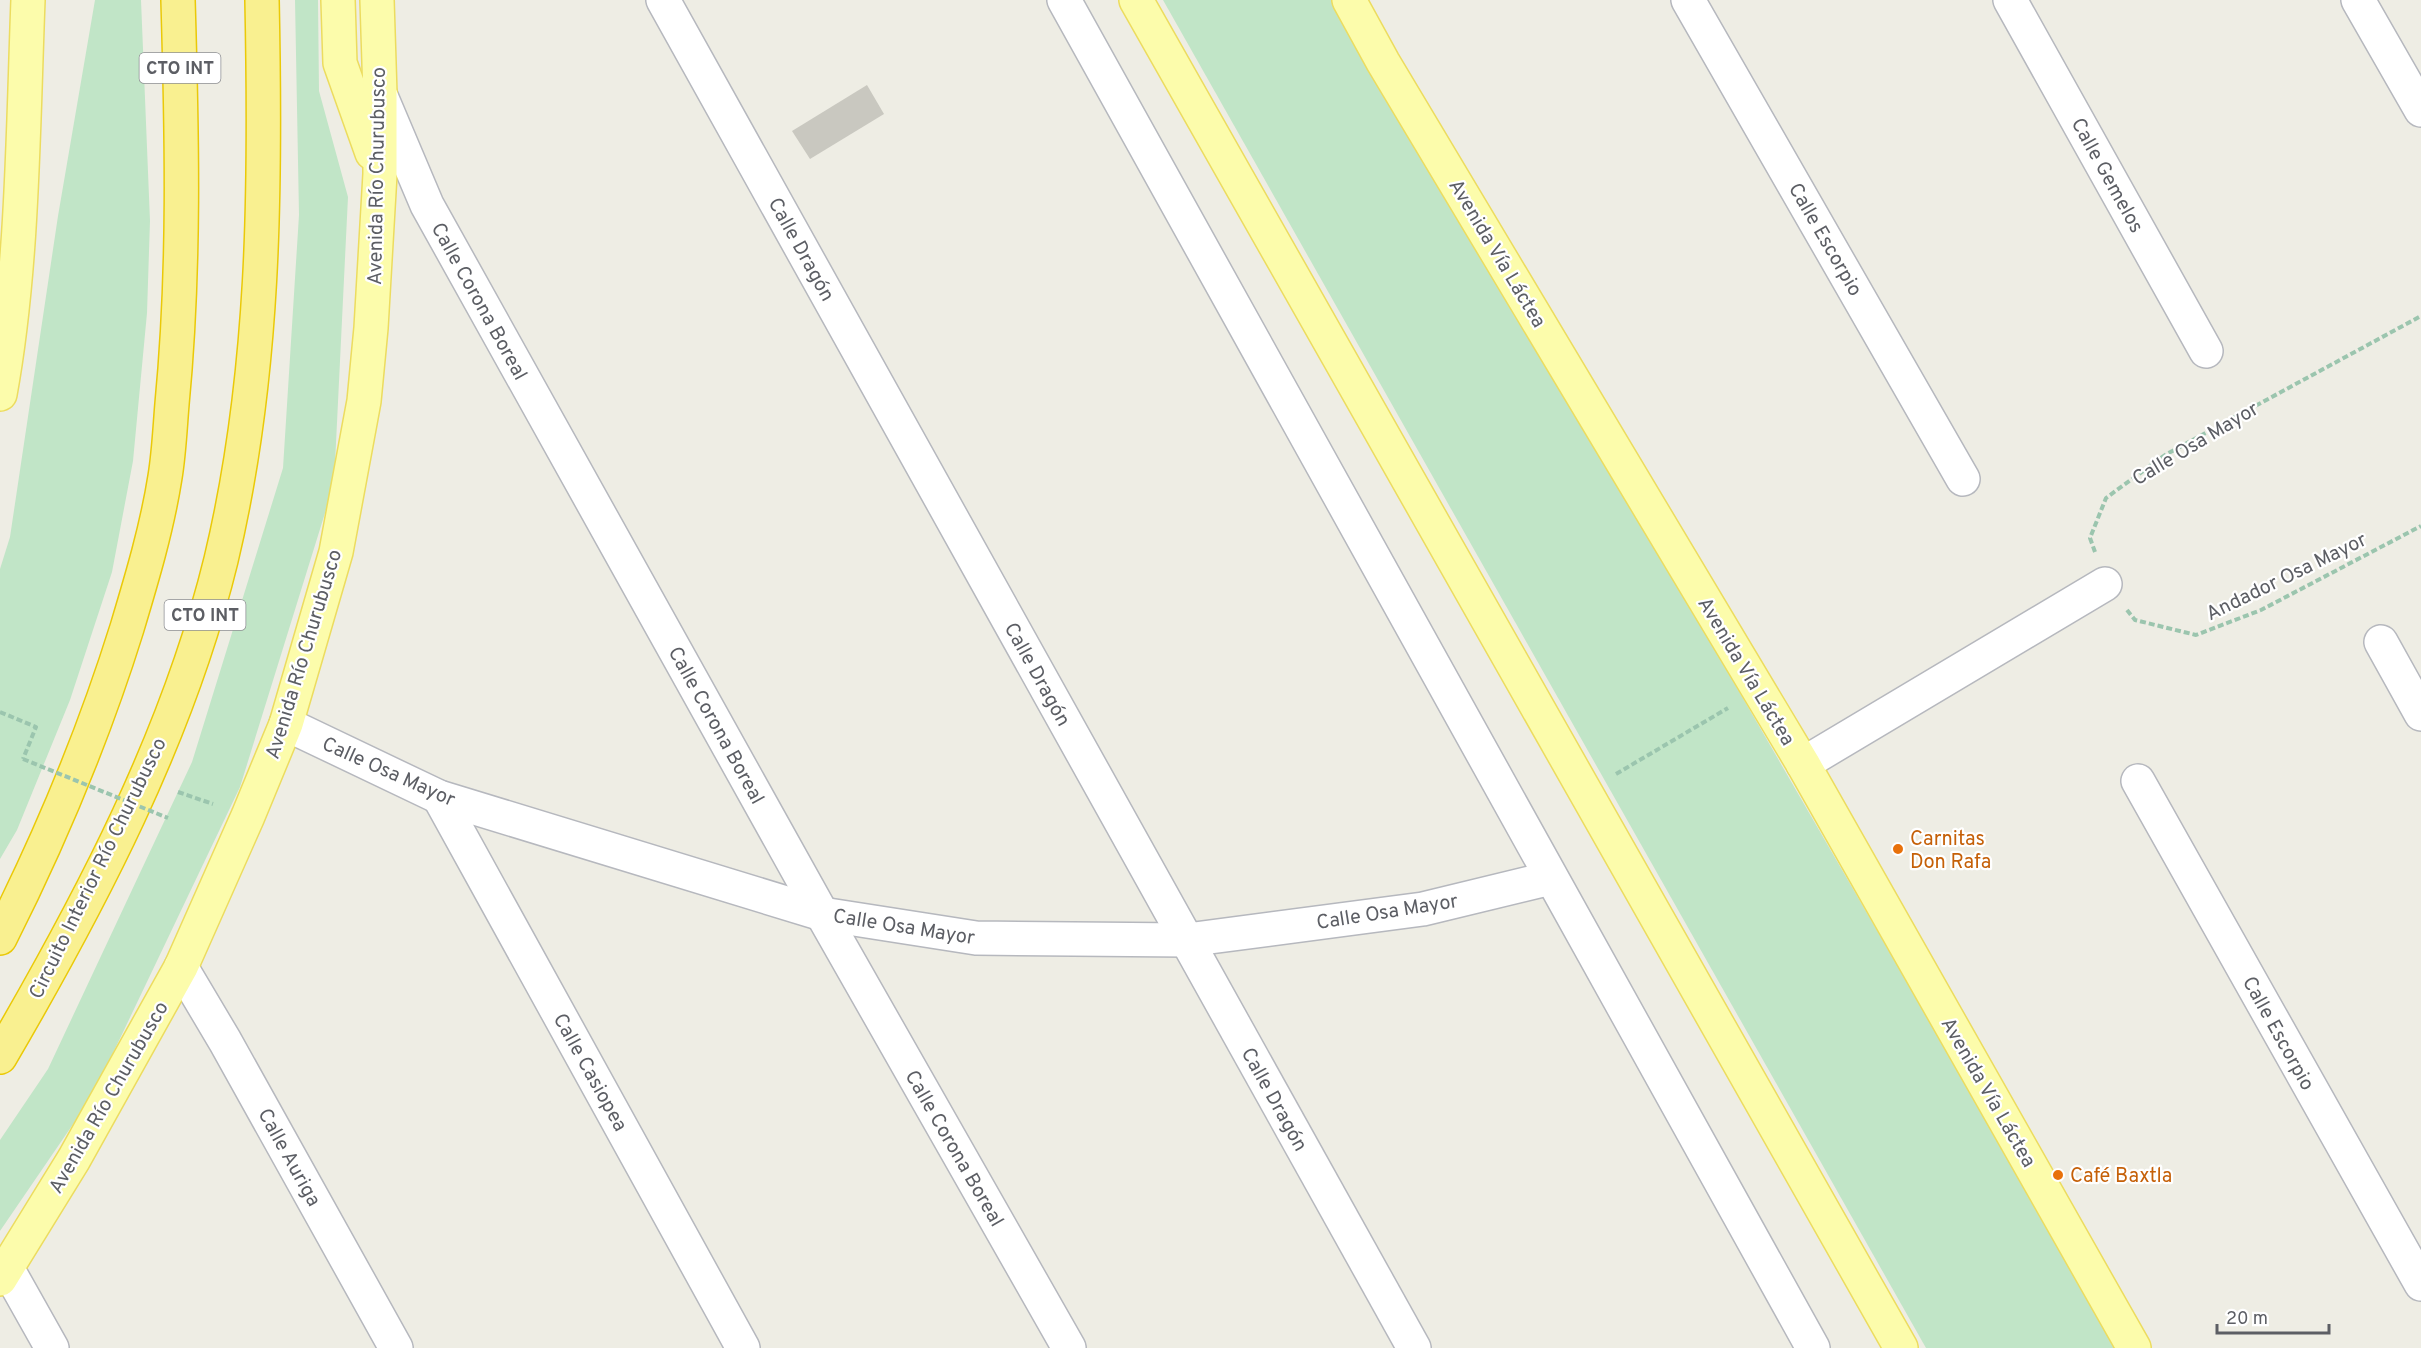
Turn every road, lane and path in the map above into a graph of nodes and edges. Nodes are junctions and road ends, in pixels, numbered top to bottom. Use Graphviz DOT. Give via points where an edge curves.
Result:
graph roads {
  1 [pos="28,0"];
  2 [pos="49,0"];
  3 [pos="178,0"];
  4 [pos="262,0"];
  5 [pos="338,0"];
  6 [pos="377,0"];
  7 [pos="663,0"];
  8 [pos="1064,0"];
  9 [pos="1136,0"];
  10 [pos="1348,0"];
  11 [pos="1688,0"];
  12 [pos="2010,0"];
  13 [pos="2358,0"];
  14 [pos="380,94"];
  15 [pos="25,95"];
  16 [pos="2421,110"];
  17 [pos="380,174"];
  18 [pos="2421,316"];
  19 [pos="2206,351"];
  20 [pos="2,373"];
  21 [pos="1963,479"];
  22 [pos="2421,526"];
  23 [pos="2105,584"];
  24 [pos="2381,642"];
  25 [pos="1759,689"];
  26 [pos="0,712"];
  27 [pos="2421,714"];
  28 [pos="286,724"];
  29 [pos="1803,764"];
  30 [pos="2138,781"];
  31 [pos="1587,791"];
  32 [pos="439,796"];
  33 [pos="168,818"];
  34 [pos="1551,878"];
  35 [pos="822,914"];
  36 [pos="0,938"];
  37 [pos="1187,940"];
  38 [pos="181,967"];
  39 [pos="0,1057"];
  40 [pos="4,1274"];
  41 [pos="2421,1284"];
  42 [pos="52,1348"];
  43 [pos="396,1348"];
  44 [pos="743,1348"];
  45 [pos="1069,1348"];
  46 [pos="1414,1348"];
  47 [pos="1813,1348"];
  48 [pos="1901,1348"];
  49 [pos="2134,1348"];
  1 -- 15 [label="main road"];
  2 -- 15 [label="main road"];
  3 -- 36 [label="highway, CTO INT" via="182,136 180,312 165,476 145,569 82,758 42,854"];
  4 -- 39 [label="highway, Circuito Interior Río Churubusco / CTO INT" via="263,215 251,389 220,561 175,704 142,783 75,923"];
  5 -- 17 [label="main road" via="340,63"];
  6 -- 14 [label="main road, Avenida Río Churubusco"];
  7 -- 37 [label="street, Calle Dragón"];
  8 -- 34 [label="street"];
  9 -- 31 [label="main road"];
  10 -- 25 [label="main road, Avenida Vía Láctea"];
  11 -- 21 [label="street, Calle Escorpio"];
  12 -- 19 [label="street, Calle Gemelos"];
  13 -- 16 [label="street"];
  14 -- 17 [label="main road, Avenida Río Churubusco"];
  14 -- 35 [label="street, Calle Corona Boreal" via="427,205"];
  15 -- 20 [label="main road" via="17,244"];
  17 -- 28 [label="main road, Avenida Río Churubusco" via="370,339 352,476 336,552"];
  18 -- 23 [label="path, Calle Osa Mayor" via="2165,455 2106,498 2090,538"];
  22 -- 23 [label="path, Andador Osa Mayor" via="2261,610 2196,635 2135,620"];
  23 -- 29 [label="street"];
  24 -- 27 [label="street"];
  25 -- 29 [label="main road, Avenida Vía Láctea"];
  25 -- 31 [label="path"];
  26 -- 33 [label="path, bridge" via="36,727 23,759"];
  28 -- 32 [label="street, Calle Osa Mayor"];
  28 -- 38 [label="main road, Avenida Río Churubusco"];
  29 -- 49 [label="main road, Avenida Vía Láctea"];
  30 -- 41 [label="street, Calle Escorpio"];
  31 -- 48 [label="main road"];
  32 -- 35 [label="street, Calle Osa Mayor"];
  32 -- 44 [label="street, Calle Casiopea"];
  34 -- 37 [label="street, Calle Osa Mayor" via="1423,909"];
  34 -- 47 [label="street"];
  35 -- 37 [label="street, Calle Osa Mayor" via="976,938"];
  35 -- 45 [label="street, Calle Corona Boreal"];
  37 -- 46 [label="street, Calle Dragón"];
  38 -- 40 [label="main road, Avenida Río Churubusco" via="74,1159"];
  38 -- 43 [label="street, Calle Auriga"];
  40 -- 42 [label="street"];
}
